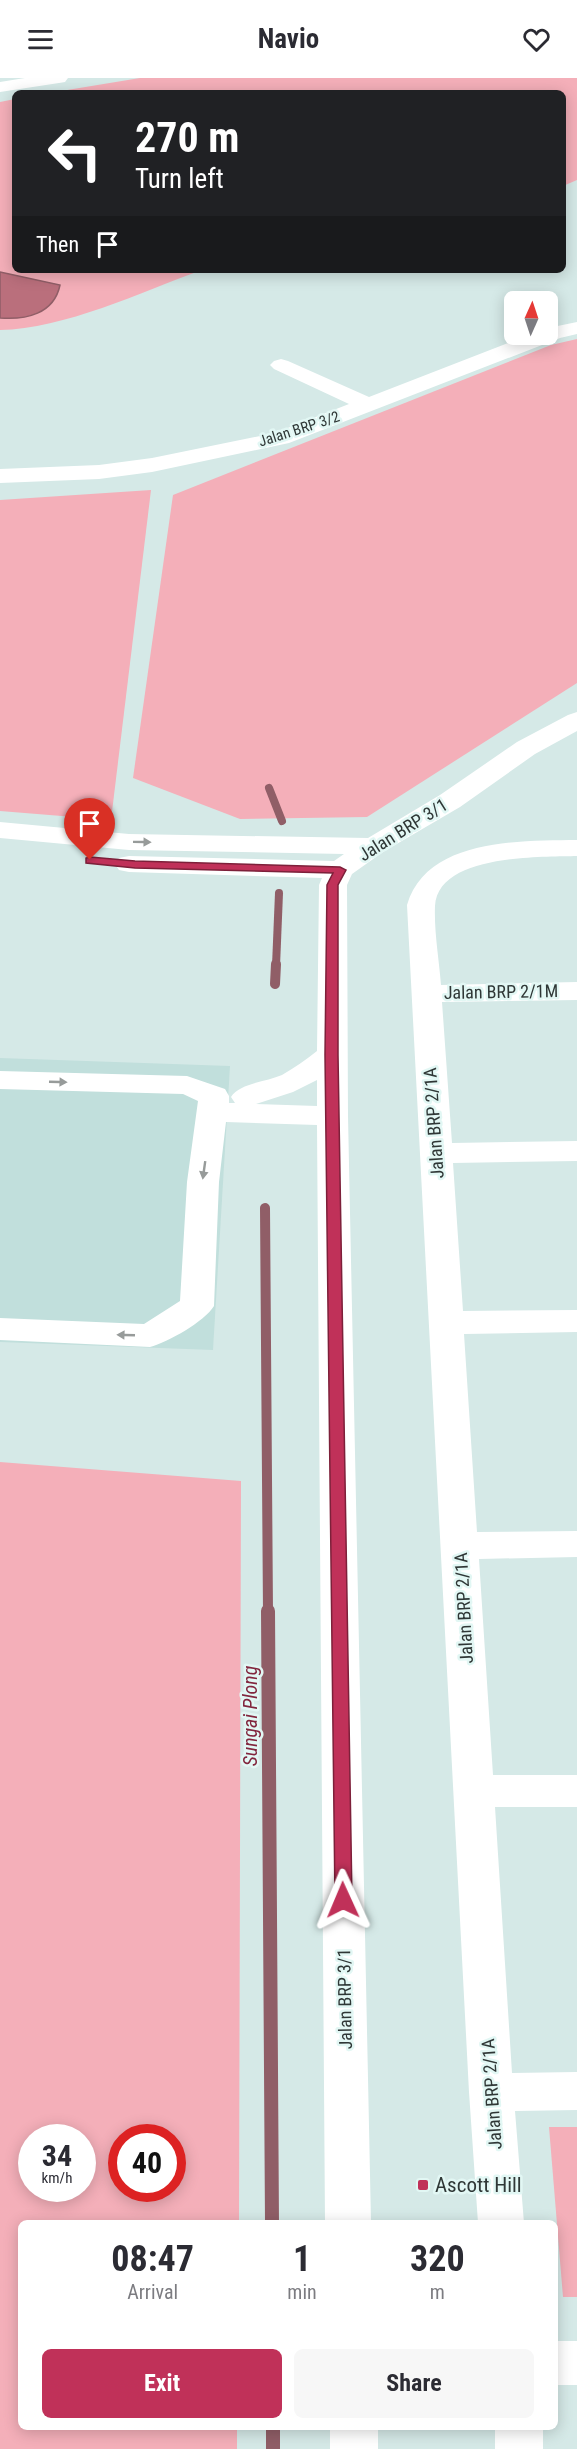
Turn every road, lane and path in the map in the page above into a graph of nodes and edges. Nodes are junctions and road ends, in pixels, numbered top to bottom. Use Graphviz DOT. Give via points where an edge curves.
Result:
graph roads {
  1 [pos="59,78"];
  2 [pos="5,83"];
  3 [pos="577,328"];
  4 [pos="281,365"];
  5 [pos="369,405"];
  6 [pos="3,470"];
  7 [pos="577,720"];
  8 [pos="0,830"];
  9 [pos="373,846"];
  10 [pos="577,848"];
  11 [pos="0,852"];
  12 [pos="340,870"];
  13 [pos="577,991"];
  14 [pos="425,994"];
  15 [pos="331,1055"];
  16 [pos="0,1080"];
  17 [pos="213,1104"];
  18 [pos="246,1105"];
  19 [pos="332,1108"];
  20 [pos="577,1151"];
  21 [pos="437,1153"];
  22 [pos="333,1164"];
  23 [pos="577,1321"];
  24 [pos="446,1323"];
  25 [pos="0,1329"];
  26 [pos="577,1544"];
  27 [pos="460,1546"];
  28 [pos="475,1791"];
  29 [pos="577,1791"];
  30 [pos="577,2091"];
  31 [pos="491,2092"];
  32 [pos="348,2220"];
  33 [pos="501,2220"];
  34 [pos="558,2363"];
  35 [pos="577,2363"];
  36 [pos="354,2430"];
  37 [pos="519,2430"];
  38 [pos="354,2449"];
  39 [pos="519,2449"];
  1 -- 2 [label="street"];
  3 -- 5 [label="street, Jalan BRP 3/2" via="554,333"];
  4 -- 5 [label="street"];
  5 -- 6 [label="street, Jalan BRP 3/2" via="281,438 152,465 99,472"];
  7 -- 9 [label="street, Jalan BRP 3/1"];
  8 -- 9 [label="street, one-way" via="129,842"];
  9 -- 12 [label="street, Jalan BRP 3/1"];
  10 -- 14 [label="street, Jalan BRP 2/1A" via="495,852 453,867 428,886 421,905"];
  11 -- 12 [label="street" via="135,864"];
  12 -- 15 [label="street, Jalan BRP 3/1" via="333,885"];
  13 -- 14 [label="street, Jalan BRP 2/1M"];
  14 -- 21 [label="street, Jalan BRP 2/1A"];
  15 -- 18 [label="street" via="307,1076"];
  15 -- 19 [label="street, Jalan BRP 3/1"];
  16 -- 17 [label="street, one-way" via="187,1085"];
  17 -- 18 [label="street"];
  17 -- 25 [label="street, one-way" via="203,1182 197,1306 150,1336"];
  18 -- 19 [label="street"];
  18 -- 22 [label="street" via="310,1141"];
  19 -- 22 [label="street, Jalan BRP 3/1"];
  20 -- 21 [label="street"];
  21 -- 24 [label="street, Jalan BRP 2/1A"];
  22 -- 32 [label="street, Jalan BRP 3/1"];
  23 -- 24 [label="street"];
  24 -- 27 [label="street, Jalan BRP 2/1A"];
  26 -- 27 [label="street"];
  27 -- 28 [label="street, Jalan BRP 2/1A"];
  28 -- 29 [label="street"];
  28 -- 31 [label="street, Jalan BRP 2/1A"];
  30 -- 31 [label="street"];
  31 -- 33 [label="street, Jalan BRP 2/1A"];
  34 -- 35 [label="street"];
  36 -- 38 [label="street"];
  37 -- 39 [label="street"];
}
